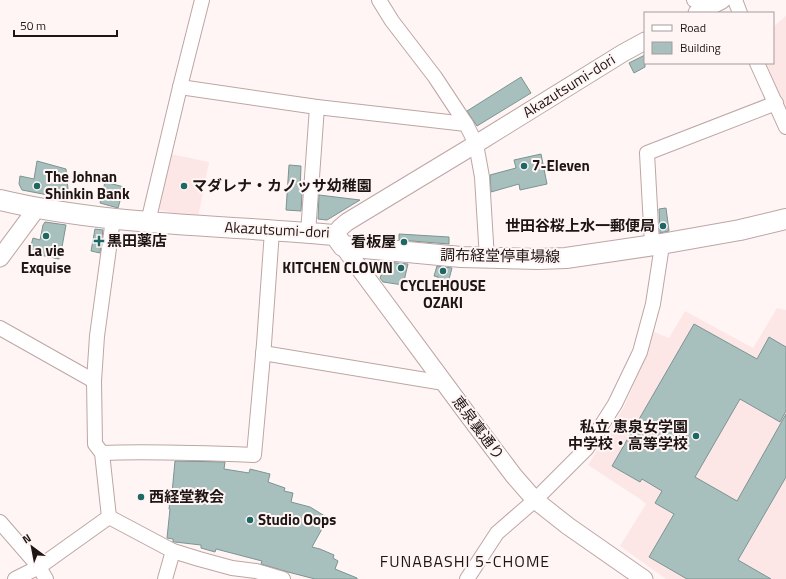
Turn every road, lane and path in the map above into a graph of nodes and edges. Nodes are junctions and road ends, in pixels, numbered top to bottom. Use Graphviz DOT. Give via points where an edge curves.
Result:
graph roads {
  1 [pos="202,0"];
  2 [pos="379,0"];
  3 [pos="722,0"];
  4 [pos="735,0"];
  5 [pos="699,7"];
  6 [pos="740,12"];
  7 [pos="644,42"];
  8 [pos="757,64"];
  9 [pos="180,87"];
  10 [pos="776,103"];
  11 [pos="317,106"];
  12 [pos="466,124"];
  13 [pos="786,127"];
  14 [pos="476,144"];
  15 [pos="0,200"];
  16 [pos="37,208"];
  17 [pos="113,219"];
  18 [pos="786,219"];
  19 [pos="148,222"];
  20 [pos="272,230"];
  21 [pos="308,233"];
  22 [pos="339,241"];
  23 [pos="657,245"];
  24 [pos="0,258"];
  25 [pos="487,258"];
  26 [pos="0,328"];
  27 [pos="263,353"];
  28 [pos="94,382"];
  29 [pos="444,383"];
  30 [pos="102,454"];
  31 [pos="535,500"];
  32 [pos="109,517"];
  33 [pos="0,522"];
  34 [pos="173,551"];
  35 [pos="43,573"];
  36 [pos="15,579"];
  37 [pos="165,579"];
  38 [pos="283,579"];
  39 [pos="467,579"];
  40 [pos="644,579"];
  1 -- 9 [label="street"];
  2 -- 12 [label="street"];
  3 -- 5 [label="street"];
  4 -- 6 [label="street"];
  7 -- 14 [label="street, Akazutsumi-dori"];
  8 -- 10 [label="street"];
  9 -- 11 [label="street"];
  9 -- 19 [label="street"];
  10 -- 13 [label="street"];
  10 -- 23 [label="street" via="647,152"];
  11 -- 12 [label="street"];
  11 -- 21 [label="street"];
  12 -- 14 [label="street"];
  14 -- 22 [label="street, Akazutsumi-dori" via="347,222 340,228"];
  14 -- 25 [label="street" via="482,177"];
  15 -- 16 [label="main road, Akazutsumi-dori"];
  16 -- 17 [label="main road, Akazutsumi-dori"];
  16 -- 24 [label="street"];
  17 -- 19 [label="main road, Akazutsumi-dori"];
  17 -- 28 [label="street" via="97,336"];
  18 -- 23 [label="main road, 調布経堂停車場線"];
  19 -- 20 [label="main road, Akazutsumi-dori"];
  20 -- 21 [label="main road, Akazutsumi-dori"];
  20 -- 27 [label="street"];
  21 -- 22 [label="main road, Akazutsumi-dori"];
  22 -- 25 [label="main road, 調布経堂停車場線"];
  22 -- 29 [label="street, 恵泉裏通り"];
  23 -- 25 [label="main road, 調布経堂停車場線" via="566,258"];
  23 -- 31 [label="street" via="661,252 653,304 640,352 615,404 587,448"];
  26 -- 28 [label="street"];
  27 -- 29 [label="street"];
  27 -- 30 [label="street" via="254,455 174,452"];
  28 -- 30 [label="street" via="95,444"];
  29 -- 31 [label="street, 恵泉裏通り"];
  30 -- 32 [label="street"];
  31 -- 39 [label="street" via="497,533"];
  31 -- 40 [label="street, 恵泉裏通り"];
  32 -- 34 [label="street"];
  32 -- 35 [label="street"];
  33 -- 35 [label="street"];
  34 -- 37 [label="street"];
  34 -- 38 [label="street"];
  35 -- 36 [label="street"];
}
